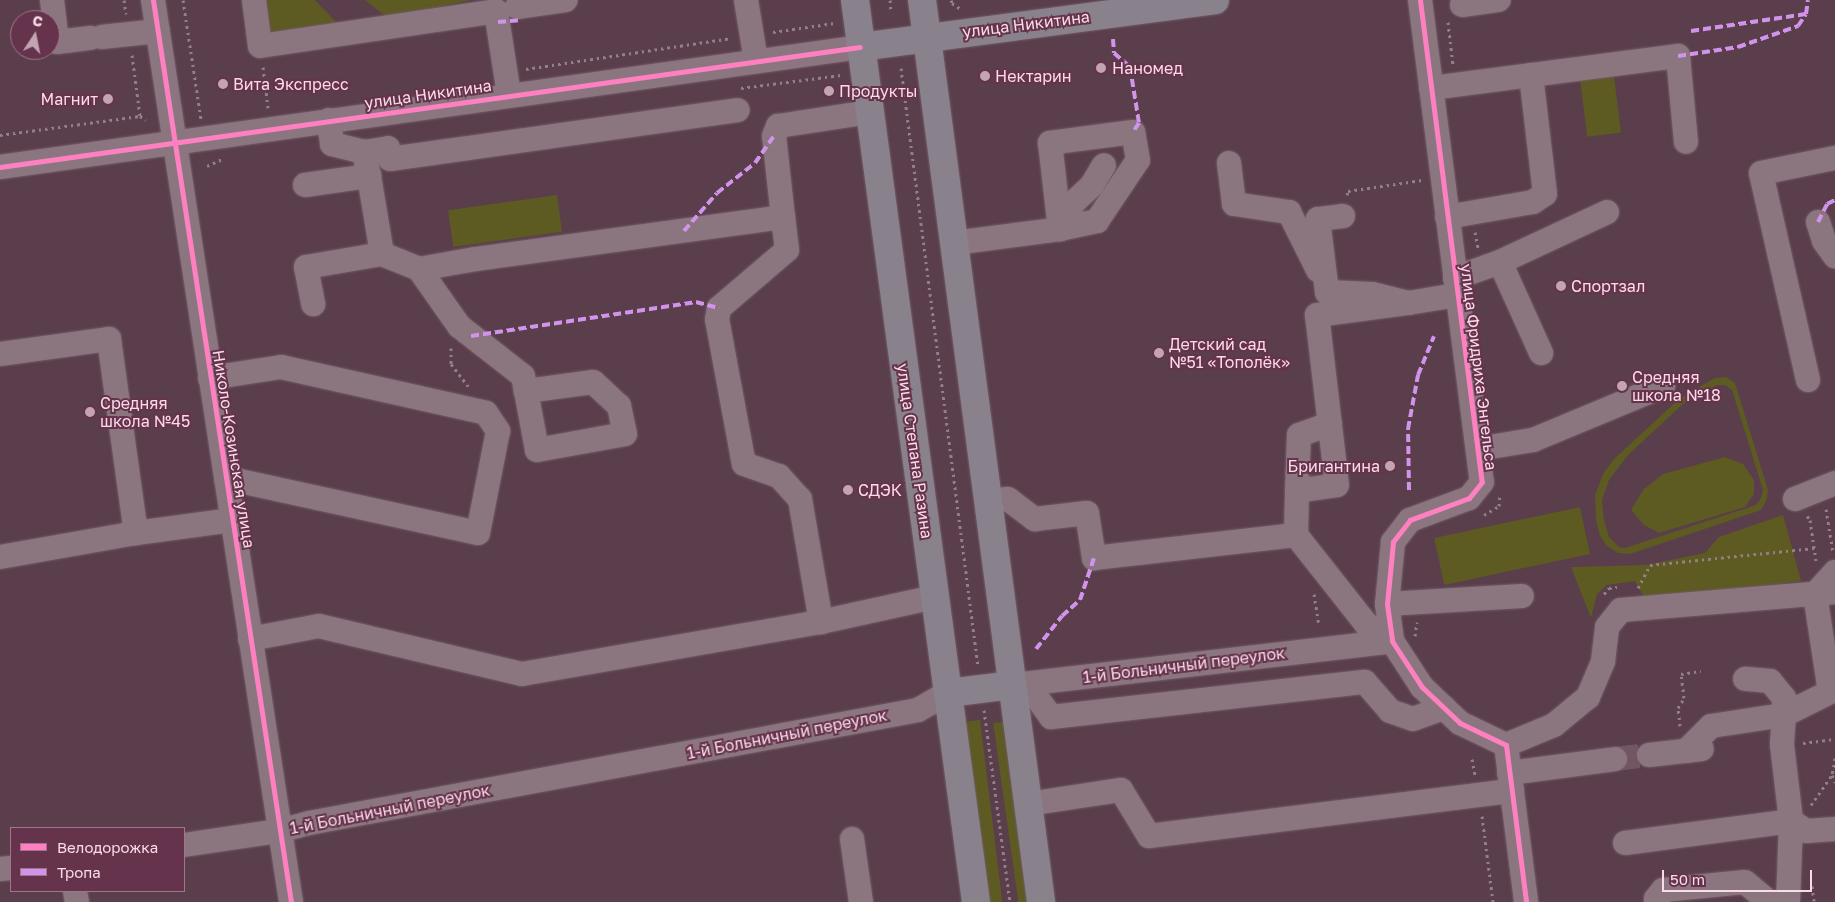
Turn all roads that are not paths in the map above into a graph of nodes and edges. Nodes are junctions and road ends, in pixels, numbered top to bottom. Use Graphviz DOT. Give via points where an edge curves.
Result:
graph roads {
  1 [pos="52,0"];
  2 [pos="153,0"];
  3 [pos="254,0"];
  4 [pos="566,0"];
  5 [pos="746,0"];
  6 [pos="854,0"];
  7 [pos="922,0"];
  8 [pos="1215,0"];
  9 [pos="1420,0"];
  10 [pos="1499,0"];
  11 [pos="1179,2"];
  12 [pos="1462,5"];
  13 [pos="517,7"];
  14 [pos="158,31"];
  15 [pos="927,37"];
  16 [pos="860,46"];
  17 [pos="756,61"];
  18 [pos="1530,75"];
  19 [pos="1431,88"];
  20 [pos="509,95"];
  21 [pos="738,110"];
  22 [pos="869,112"];
  23 [pos="329,120"];
  24 [pos="175,141"];
  25 [pos="1686,142"];
  26 [pos="364,152"];
  27 [pos="1835,158"];
  28 [pos="1229,163"];
  29 [pos="1104,165"];
  30 [pos="0,167"];
  31 [pos="369,176"];
  32 [pos="305,185"];
  33 [pos="1607,212"];
  34 [pos="1343,216"];
  35 [pos="1447,217"];
  36 [pos="783,218"];
  37 [pos="1818,222"];
  38 [pos="1060,229"];
  39 [pos="954,243"];
  40 [pos="382,254"];
  41 [pos="1835,256"];
  42 [pos="1490,258"];
  43 [pos="419,269"];
  44 [pos="1324,280"];
  45 [pos="1456,287"];
  46 [pos="313,304"];
  47 [pos="1408,304"];
  48 [pos="1541,353"];
  49 [pos="0,354"];
  50 [pos="210,378"];
  51 [pos="1808,380"];
  52 [pos="1663,386"];
  53 [pos="526,391"];
  54 [pos="1330,424"];
  55 [pos="1478,449"];
  56 [pos="226,478"];
  57 [pos="1829,486"];
  58 [pos="1297,491"];
  59 [pos="1795,499"];
  60 [pos="988,501"];
  61 [pos="232,520"];
  62 [pos="136,533"];
  63 [pos="1296,535"];
  64 [pos="0,557"];
  65 [pos="1826,586"];
  66 [pos="1522,596"];
  67 [pos="935,597"];
  68 [pos="1387,604"];
  69 [pos="821,622"];
  70 [pos="250,640"];
  71 [pos="1392,641"];
  72 [pos="1745,678"];
  73 [pos="1020,685"];
  74 [pos="948,693"];
  75 [pos="1444,708"];
  76 [pos="1784,715"];
  77 [pos="1506,745"];
  78 [pos="1711,748"];
  79 [pos="1684,751"];
  80 [pos="1649,755"];
  81 [pos="1614,759"];
  82 [pos="1511,782"];
  83 [pos="1028,804"];
  84 [pos="1791,821"];
  85 [pos="1835,829"];
  86 [pos="279,831"];
  87 [pos="852,839"];
  88 [pos="1625,843"];
  89 [pos="185,844"];
  90 [pos="290,902"];
  91 [pos="861,902"];
  92 [pos="976,902"];
  93 [pos="1041,902"];
  94 [pos="1526,902"];
  95 [pos="1656,902"];
  96 [pos="1769,902"];
  97 [pos="1788,902"];
  1 -- 14 [label="street" via="57,42"];
  2 -- 14 [label="street, Николо-Козинская улица"];
  3 -- 20 [label="street" via="260,46 496,11"];
  4 -- 13 [label="street"];
  5 -- 17 [label="street"];
  6 -- 16 [label="main road, улица Степана Разина"];
  7 -- 15 [label="main road"];
  8 -- 11 [label="main road, улица Никитина"];
  9 -- 19 [label="street, улица Фридриха Энгельса"];
  10 -- 12 [label="street"];
  11 -- 15 [label="main road, улица Никитина"];
  14 -- 24 [label="street, Николо-Козинская улица"];
  15 -- 16 [label="main road, улица Никитина"];
  15 -- 39 [label="main road"];
  16 -- 17 [label="street, улица Никитина"];
  16 -- 22 [label="main road, улица Степана Разина"];
  17 -- 20 [label="street, улица Никитина"];
  18 -- 19 [label="street"];
  18 -- 25 [label="street" via="1678,56"];
  18 -- 35 [label="street" via="1546,194 1532,202"];
  19 -- 35 [label="street, улица Фридриха Энгельса"];
  20 -- 23 [label="street, улица Никитина"];
  21 -- 26 [label="street" via="390,159 388,148"];
  22 -- 36 [label="street" via="778,126 774,136"];
  22 -- 67 [label="main road, улица Степана Разина"];
  23 -- 24 [label="street, улица Никитина"];
  23 -- 26 [label="street" via="332,144"];
  24 -- 30 [label="street, улица Никитина"];
  24 -- 50 [label="street, Николо-Козинская улица"];
  26 -- 31 [label="street"];
  27 -- 51 [label="street" via="1761,173"];
  28 -- 44 [label="street" via="1234,204 1289,212"];
  29 -- 38 [label="street" via="1092,185 1074,202"];
  31 -- 32 [label="street"];
  31 -- 40 [label="street"];
  33 -- 42 [label="street"];
  34 -- 44 [label="street" via="1318,219"];
  35 -- 45 [label="street, улица Фридриха Энгельса"];
  36 -- 43 [label="street"];
  36 -- 69 [label="street" via="787,250 720,308 717,319 744,464 779,476 800,499"];
  37 -- 41 [label="street" via="1824,241"];
  38 -- 38 [label="street" via="1097,221 1138,160 1133,132 1050,143"];
  38 -- 39 [label="street"];
  39 -- 60 [label="main road"];
  40 -- 43 [label="street"];
  40 -- 46 [label="street" via="306,267"];
  42 -- 45 [label="street"];
  42 -- 48 [label="street"];
  43 -- 53 [label="street" via="459,326 523,376"];
  44 -- 47 [label="street" via="1327,292 1372,294"];
  45 -- 47 [label="street"];
  45 -- 55 [label="street, улица Фридриха Энгельса"];
  47 -- 54 [label="street" via="1317,315"];
  49 -- 62 [label="street" via="109,339"];
  50 -- 56 [label="street, Николо-Козинская улица"];
  50 -- 56 [label="street" via="281,367 486,413 498,431 478,534"];
  52 -- 55 [label="street" via="1533,440"];
  54 -- 58 [label="street" via="1299,435"];
  54 -- 58 [label="street" via="1337,485"];
  55 -- 68 [label="street, улица Фридриха Энгельса" via="1482,482 1469,498 1410,520 1393,542"];
  56 -- 61 [label="street, Николо-Козинская улица"];
  57 -- 59 [label="street"];
  58 -- 63 [label="street"];
  60 -- 63 [label="street" via="1008,499 1035,520 1087,512 1094,558"];
  60 -- 73 [label="main road"];
  61 -- 62 [label="street"];
  61 -- 70 [label="street, Николо-Козинская улица"];
  62 -- 64 [label="street"];
  63 -- 71 [label="street" via="1367,625"];
  65 -- 76 [label="street" via="1830,692"];
  65 -- 77 [label="street" via="1622,610 1607,627 1603,661 1588,696 1554,725"];
  66 -- 68 [label="street"];
  67 -- 69 [label="street"];
  67 -- 74 [label="main road, улица Степана Разина"];
  68 -- 71 [label="street, улица Фридриха Энгельса"];
  69 -- 70 [label="street" via="522,674 319,626"];
  70 -- 86 [label="street, Николо-Козинская улица"];
  71 -- 73 [label="street, 1-й Больничный переулок"];
  71 -- 75 [label="street, улица Фридриха Энгельса" via="1422,688"];
  72 -- 76 [label="street" via="1770,681 1784,698"];
  73 -- 74 [label="main road, 1-й Больничный переулок"];
  73 -- 75 [label="street" via="1051,717 1365,682 1390,711 1413,719"];
  73 -- 83 [label="main road"];
  74 -- 86 [label="street, 1-й Больничный переулок" via="918,710"];
  74 -- 92 [label="main road, улица Степана Разина"];
  75 -- 77 [label="street, улица Фридриха Энгельса" via="1460,723"];
  76 -- 79 [label="street" via="1711,726"];
  76 -- 84 [label="street" via="1782,745"];
  77 -- 82 [label="street"];
  78 -- 79 [label="street"];
  79 -- 80 [label="street"];
  81 -- 82 [label="street"];
  82 -- 83 [label="street" via="1479,796 1149,836 1121,790"];
  82 -- 94 [label="street"];
  83 -- 93 [label="main road"];
  84 -- 85 [label="street" via="1806,831"];
  84 -- 88 [label="street"];
  84 -- 97 [label="street"];
  86 -- 89 [label="street, 1-й Больничный переулок"];
  86 -- 90 [label="street, Николо-Козинская улица"];
  87 -- 91 [label="street"];
  95 -- 96 [label="street" via="1663,890 1745,882"];
}
